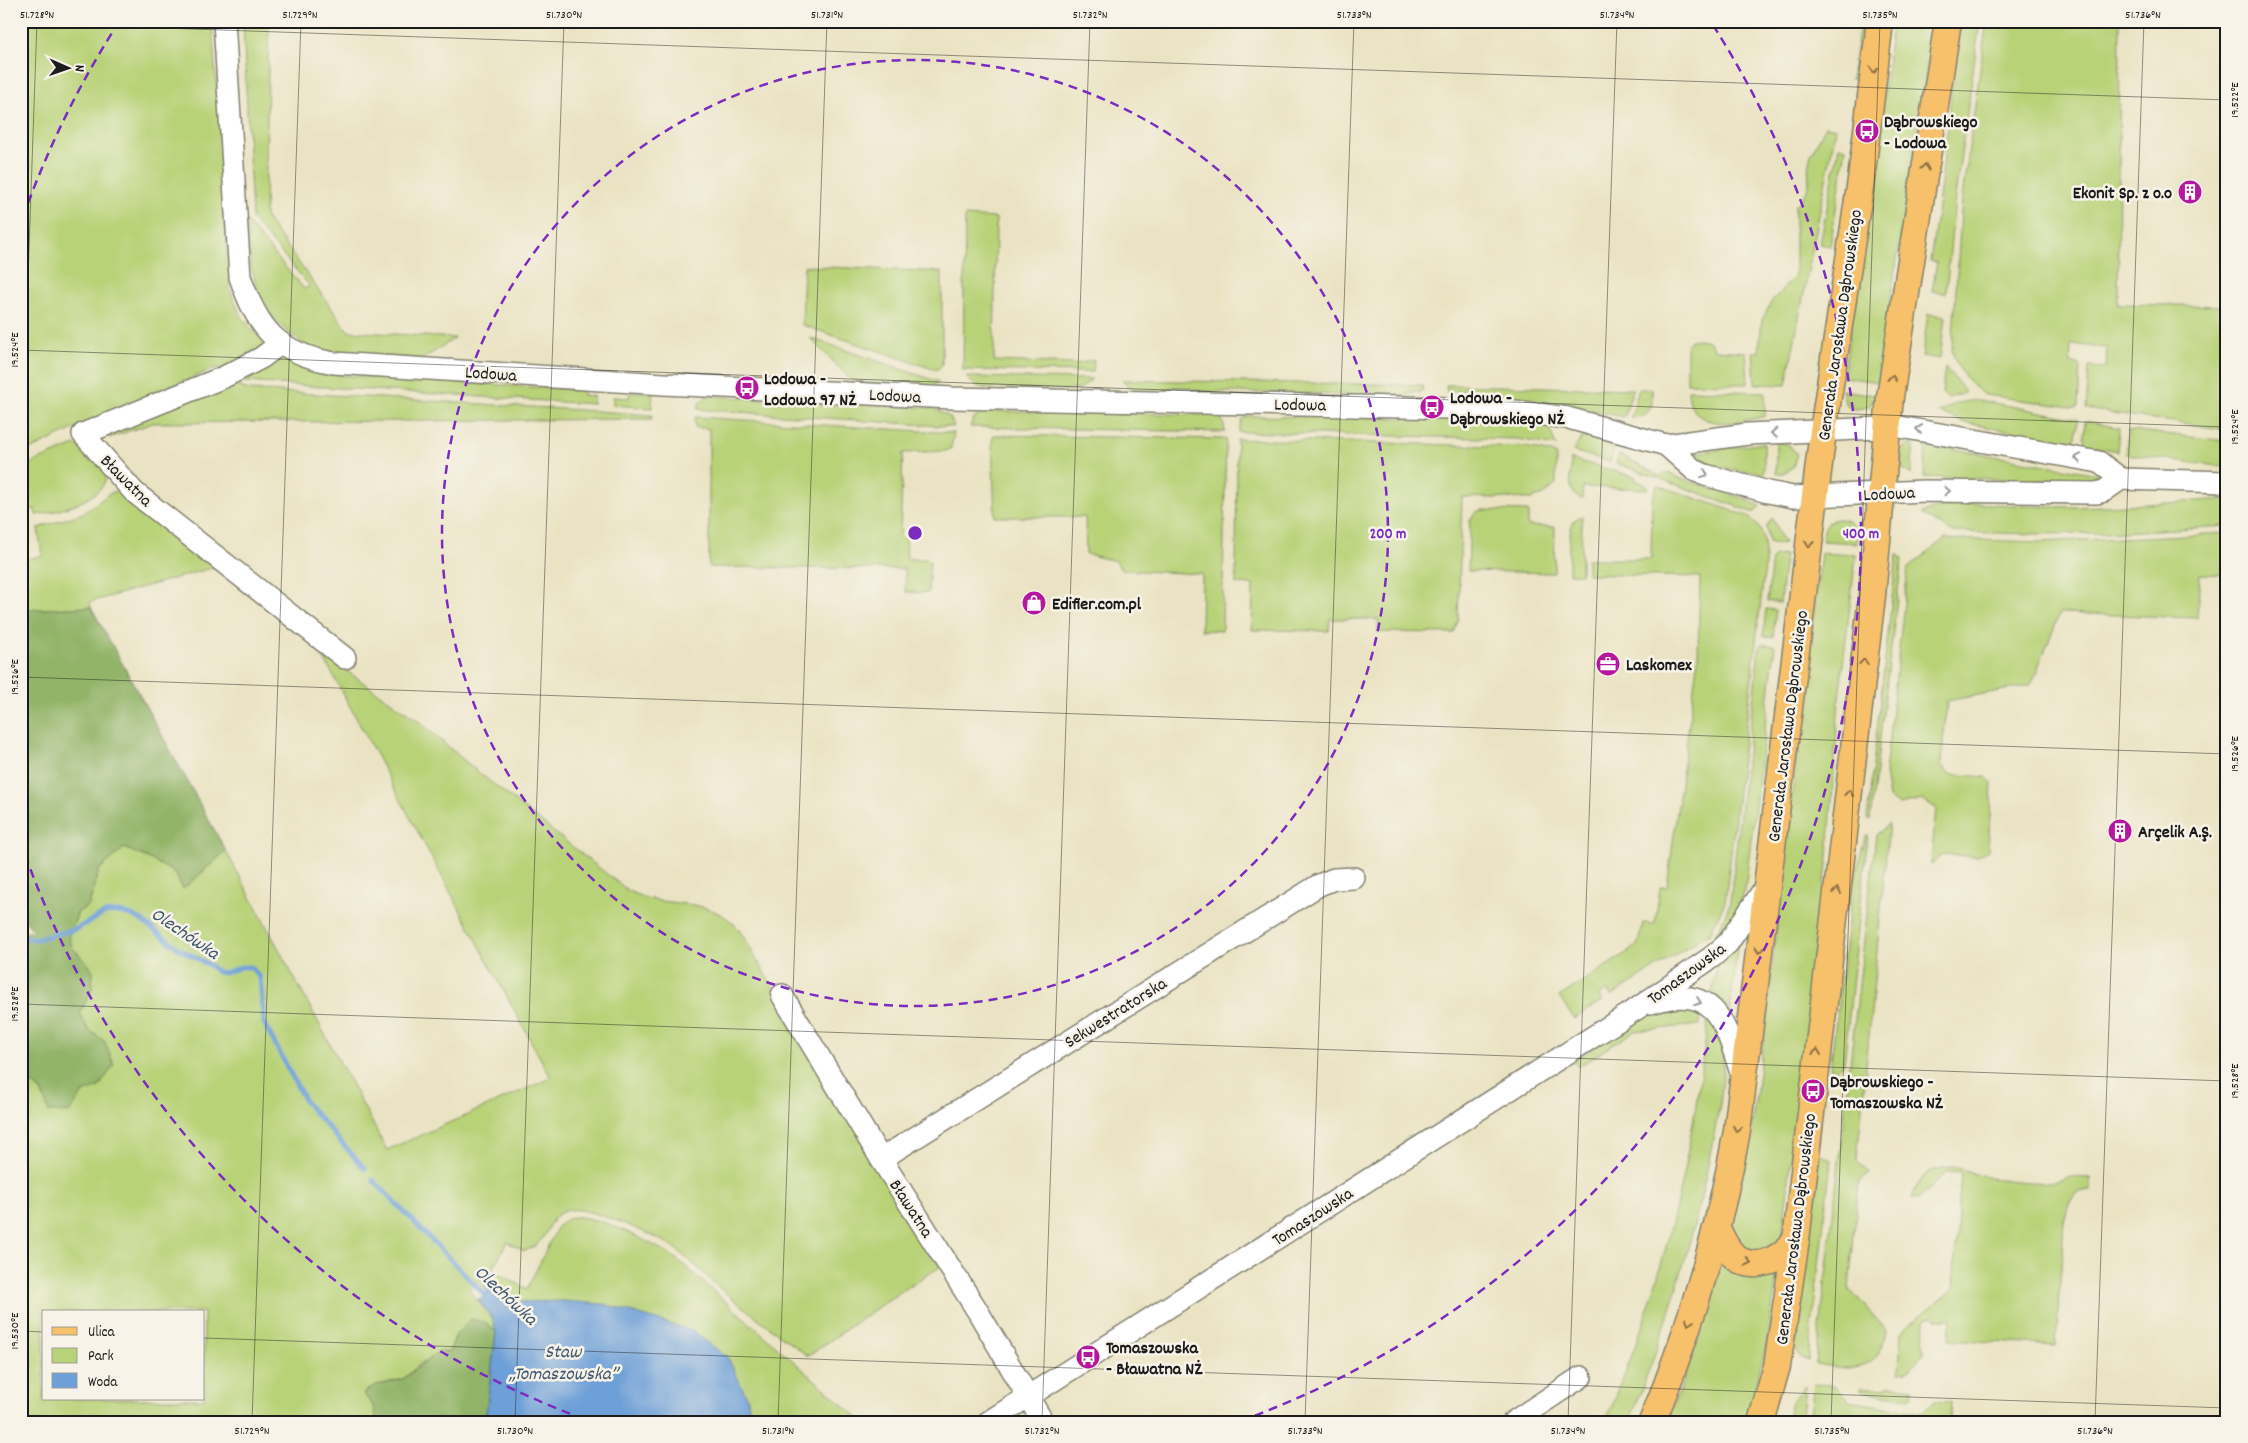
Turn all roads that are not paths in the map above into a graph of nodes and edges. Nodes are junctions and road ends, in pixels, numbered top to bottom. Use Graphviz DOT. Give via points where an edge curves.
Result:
graph roads {
  1 [pos="224,21"];
  2 [pos="1880,21"];
  3 [pos="1948,21"];
  4 [pos="280,344"];
  5 [pos="1887,427"];
  6 [pos="1823,431"];
  7 [pos="1666,445"];
  8 [pos="2121,479"];
  9 [pos="2227,482"];
  10 [pos="1881,493"];
  11 [pos="1814,496"];
  12 [pos="345,658"];
  13 [pos="1354,878"];
  14 [pos="1767,884"];
  15 [pos="782,995"];
  16 [pos="1635,1010"];
  17 [pos="1744,1081"];
  18 [pos="881,1159"];
  19 [pos="1717,1228"];
  20 [pos="1796,1240"];
  21 [pos="1776,1366"];
  22 [pos="1581,1377"];
  23 [pos="1027,1396"];
  24 [pos="988,1422"];
  25 [pos="1043,1422"];
  26 [pos="1512,1422"];
  27 [pos="1652,1422"];
  28 [pos="1762,1422"];
  29 [pos="1774,1422"];
  1 -- 4 [label="street, Lodowa" via="240,277 250,306 262,326"];
  2 -- 6 [label="main road, Generała Jarosława Dąbrowskiego, one-way" via="1861,180"];
  5 -- 3 [label="main road, Generała Jarosława Dąbrowskiego, one-way"];
  4 -- 7 [label="street, Lodowa" via="312,359 334,363 680,384 952,398 1500,409 1568,418"];
  4 -- 12 [label="street, Bławatna" via="224,377 83,434 134,492"];
  5 -- 6 [label="street, Lodowa"];
  8 -- 5 [label="street, Lodowa, one-way" via="2099,462 1918,428"];
  5 -- 10 [label="main road, Generała Jarosława Dąbrowskiego"];
  6 -- 7 [label="street, Lodowa, one-way" via="1748,434"];
  6 -- 11 [label="main road, Generała Jarosława Dąbrowskiego"];
  7 -- 11 [label="street, Lodowa, one-way" via="1694,470 1706,475 1782,495"];
  8 -- 9 [label="street"];
  10 -- 8 [label="street, Lodowa, one-way" via="2096,493"];
  10 -- 11 [label="street, Lodowa"];
  20 -- 10 [label="main road, Generała Jarosława Dąbrowskiego, one-way" via="1872,596"];
  11 -- 14 [label="main road, Generała Jarosława Dąbrowskiego, one-way"];
  13 -- 18 [label="street, Sekwestratorska" via="1319,884"];
  14 -- 16 [label="street, Tomaszowska" via="1728,943"];
  14 -- 17 [label="main road, Generała Jarosława Dąbrowskiego, one-way"];
  15 -- 18 [label="street, Bławatna"];
  16 -- 17 [label="street, Tomaszowska, one-way" via="1655,1001 1675,998 1694,1000 1710,1007 1726,1028"];
  16 -- 23 [label="street, Tomaszowska"];
  17 -- 19 [label="main road, Generała Jarosława Dąbrowskiego, one-way"];
  18 -- 23 [label="street, Bławatna" via="977,1310"];
  19 -- 20 [label="main road, one-way" via="1732,1254 1748,1263 1765,1263 1781,1257"];
  19 -- 27 [label="main road, Generała Jarosława Dąbrowskiego, one-way" via="1684,1338"];
  20 -- 21 [label="main road, Generała Jarosława Dąbrowskiego"];
  21 -- 28 [label="main road, Generała Jarosława Dąbrowskiego"];
  21 -- 29 [label="main road, Generała Jarosława Dąbrowskiego"];
  22 -- 26 [label="street"];
  23 -- 24 [label="street, Tomaszowska"];
  23 -- 25 [label="street, Bławatna"];
}
